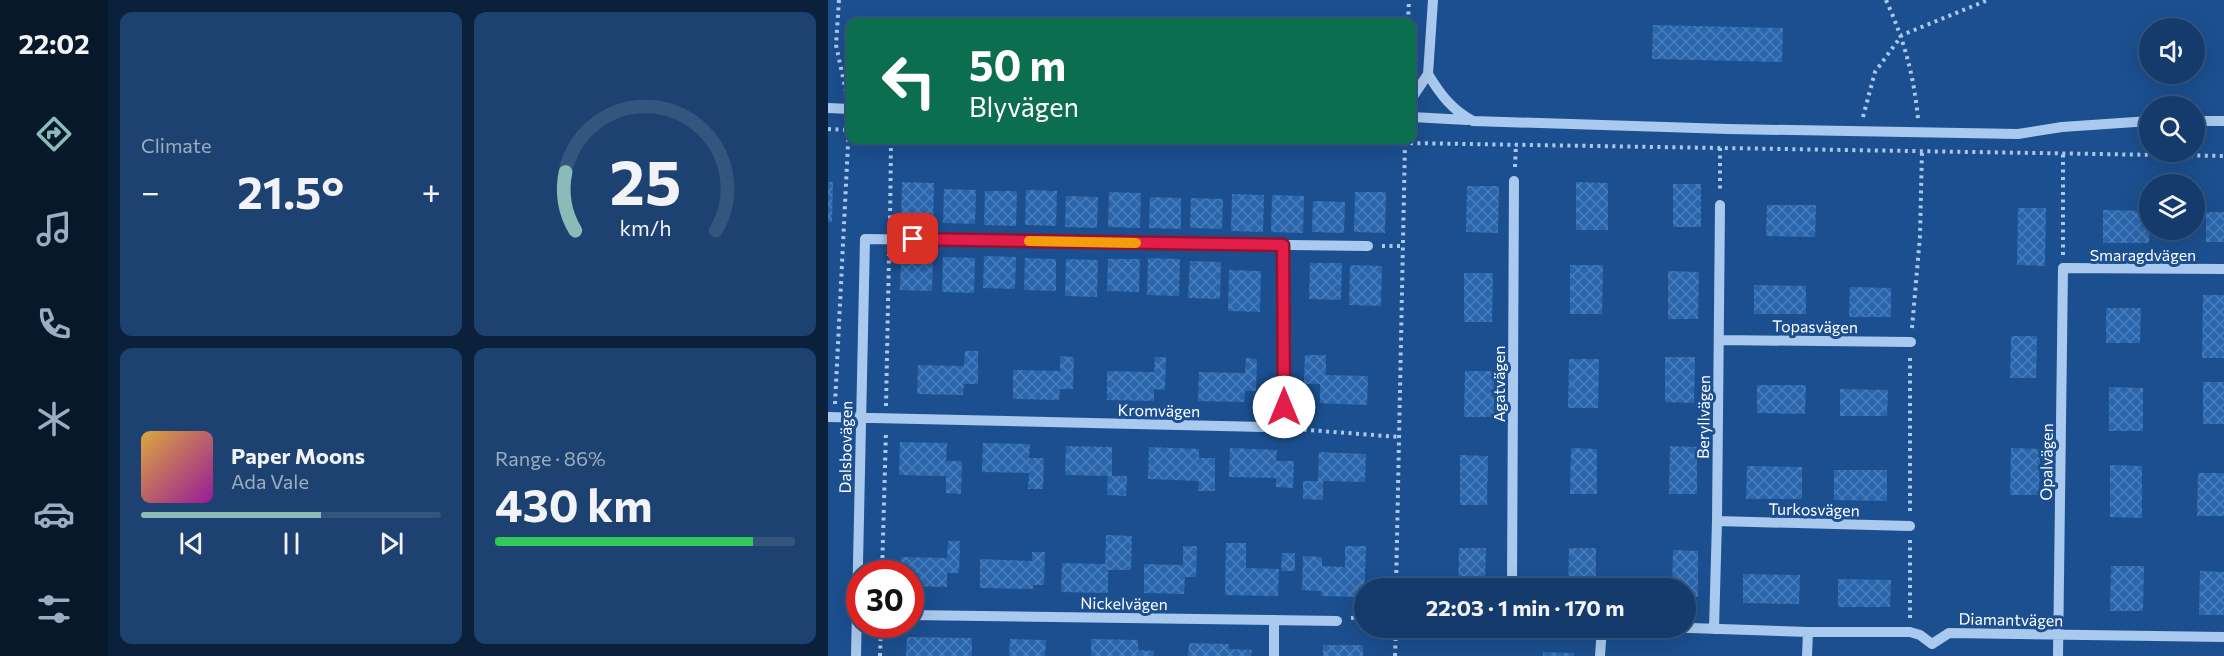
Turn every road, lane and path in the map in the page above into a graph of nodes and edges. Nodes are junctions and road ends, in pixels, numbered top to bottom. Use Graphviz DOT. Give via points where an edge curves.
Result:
graph roads {
  1 [pos="840,0"];
  2 [pos="1409,0"];
  3 [pos="1433,0"];
  4 [pos="1886,0"];
  5 [pos="1988,0"];
  6 [pos="1408,18"];
  7 [pos="1902,35"];
  8 [pos="1428,74"];
  9 [pos="846,90"];
  10 [pos="1416,92"];
  11 [pos="828,108"];
  12 [pos="846,109"];
  13 [pos="1416,117"];
  14 [pos="1473,121"];
  15 [pos="2205,121"];
  16 [pos="2224,121"];
  17 [pos="2139,122"];
  18 [pos="828,129"];
  19 [pos="846,130"];
  20 [pos="1859,132"];
  21 [pos="1919,132"];
  22 [pos="1416,141"];
  23 [pos="849,144"];
  24 [pos="891,144"];
  25 [pos="1405,144"];
  26 [pos="1516,144"];
  27 [pos="1720,148"];
  28 [pos="1922,152"];
  29 [pos="2063,154"];
  30 [pos="2224,156"];
  31 [pos="1514,181"];
  32 [pos="1720,205"];
  33 [pos="889,239"];
  34 [pos="1283,245"];
  35 [pos="1368,246"];
  36 [pos="1402,246"];
  37 [pos="2063,268"];
  38 [pos="2224,269"];
  39 [pos="1720,339"];
  40 [pos="1911,342"];
  41 [pos="831,417"];
  42 [pos="861,417"];
  43 [pos="886,420"];
  44 [pos="1277,421"];
  45 [pos="1399,437"];
  46 [pos="1717,521"];
  47 [pos="1910,526"];
  48 [pos="859,560"];
  49 [pos="882,560"];
  50 [pos="1396,578"];
  51 [pos="1512,578"];
  52 [pos="924,615"];
  53 [pos="1274,620"];
  54 [pos="1336,621"];
  55 [pos="1696,628"];
  56 [pos="1714,629"];
  57 [pos="1808,632"];
  58 [pos="1910,632"];
  59 [pos="2059,636"];
  60 [pos="2224,637"];
  61 [pos="857,638"];
  62 [pos="880,638"];
  63 [pos="1396,638"];
  64 [pos="1601,638"];
  65 [pos="1932,644"];
  66 [pos="856,656"];
  67 [pos="880,656"];
  68 [pos="1274,656"];
  69 [pos="1395,656"];
  70 [pos="1600,656"];
  71 [pos="1807,656"];
  72 [pos="1932,656"];
  73 [pos="2058,656"];
  1 -- 9 [label="path" via="836,45"];
  2 -- 6 [label="path"];
  3 -- 8 [label="street"];
  4 -- 7 [label="path"];
  5 -- 7 [label="path"];
  7 -- 20 [label="path" via="1875,72"];
  7 -- 21 [label="path" via="1915,86"];
  8 -- 10 [label="street"];
  8 -- 14 [label="street" via="1458,113"];
  11 -- 12 [label="street"];
  13 -- 14 [label="street"];
  14 -- 20 [label="street"];
  15 -- 16 [label="street"];
  17 -- 21 [label="street" via="2018,134"];
  18 -- 19 [label="path"];
  20 -- 21 [label="street"];
  21 -- 28 [label="path"];
  22 -- 26 [label="path"];
  23 -- 41 [label="path"];
  24 -- 33 [label="path"];
  25 -- 36 [label="path"];
  26 -- 27 [label="path"];
  26 -- 31 [label="path"];
  27 -- 28 [label="path"];
  27 -- 32 [label="path"];
  28 -- 29 [label="path"];
  28 -- 40 [label="path"];
  29 -- 30 [label="path"];
  29 -- 37 [label="path"];
  31 -- 51 [label="street, Agatvägen"];
  32 -- 39 [label="street, Beryllvägen"];
  33 -- 34 [label="street"];
  33 -- 42 [label="street, Dalsbovägen" via="865,239"];
  33 -- 43 [label="path"];
  34 -- 35 [label="street"];
  34 -- 44 [label="street" via="1284,407"];
  35 -- 36 [label="path"];
  36 -- 45 [label="path"];
  37 -- 38 [label="street, Smaragdvägen"];
  37 -- 59 [label="street, Opalvägen"];
  39 -- 40 [label="street, Topasvägen"];
  39 -- 46 [label="street, Beryllvägen"];
  40 -- 47 [label="path"];
  41 -- 42 [label="street, Kromvägen"];
  42 -- 43 [label="street, Kromvägen"];
  42 -- 48 [label="street, Dalsbovägen"];
  43 -- 44 [label="street, Kromvägen" via="1264,427"];
  43 -- 49 [label="path"];
  44 -- 45 [label="path" via="1295,429"];
  45 -- 50 [label="path"];
  46 -- 47 [label="street, Turkosvägen"];
  46 -- 56 [label="street, Beryllvägen"];
  47 -- 58 [label="path"];
  52 -- 53 [label="street, Nickelvägen"];
  53 -- 54 [label="street, Nickelvägen"];
  53 -- 68 [label="street"];
  55 -- 56 [label="street"];
  56 -- 57 [label="street"];
  57 -- 58 [label="street"];
  57 -- 71 [label="street"];
  58 -- 65 [label="street"];
  59 -- 60 [label="street, Diamantvägen"];
  59 -- 65 [label="street, Diamantvägen" via="1949,633"];
  59 -- 73 [label="street, Opalvägen"];
  61 -- 66 [label="street, Dalsbovägen"];
  62 -- 67 [label="path"];
  63 -- 69 [label="path"];
  64 -- 70 [label="street"];
  65 -- 72 [label="street"];
}
